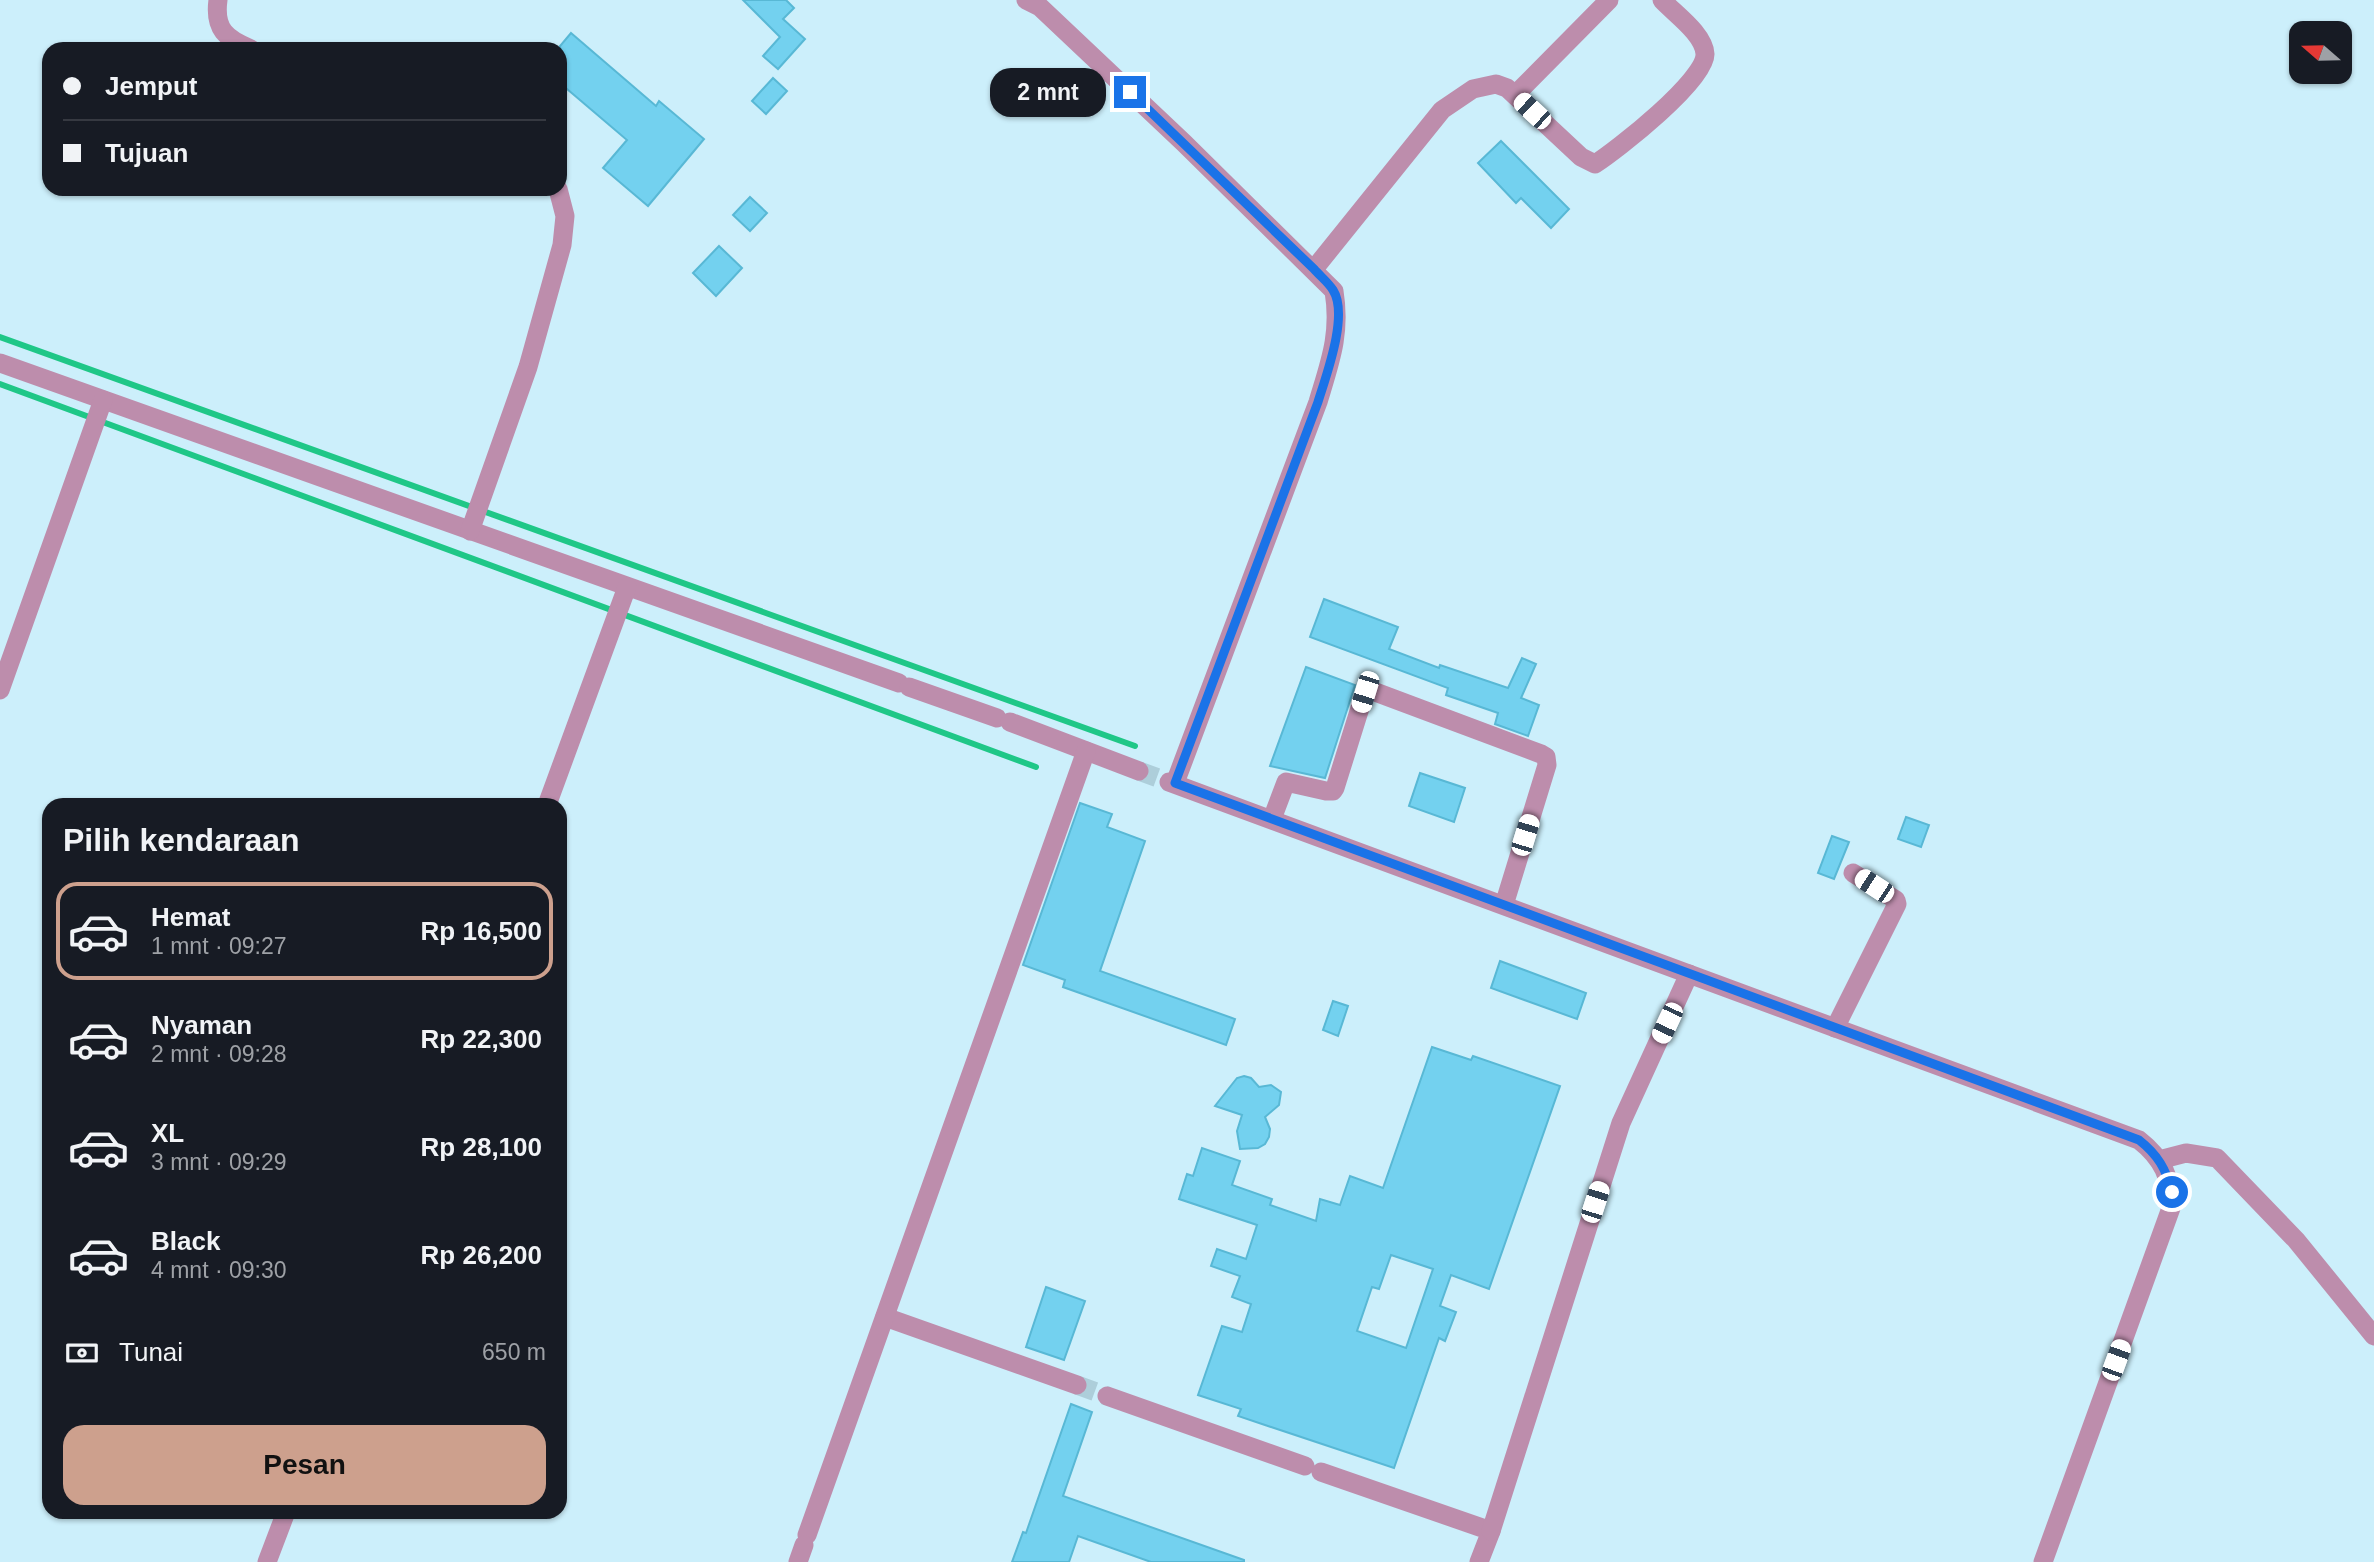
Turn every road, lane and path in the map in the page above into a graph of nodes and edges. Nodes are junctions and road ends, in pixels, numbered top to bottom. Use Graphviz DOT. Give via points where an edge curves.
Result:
graph roads {
  1 [pos="218,0"];
  2 [pos="1026,0"];
  3 [pos="1609,0"];
  4 [pos="1662,0"];
  5 [pos="232,42"];
  6 [pos="1515,95"];
  7 [pos="560,196"];
  8 [pos="1314,269"];
  9 [pos="0,363"];
  10 [pos="103,400"];
  11 [pos="470,531"];
  12 [pos="627,587"];
  13 [pos="0,690"];
  14 [pos="1086,751"];
  15 [pos="1139,771"];
  16 [pos="550,798"];
  17 [pos="1272,820"];
  18 [pos="1853,873"];
  19 [pos="1504,905"];
  20 [pos="1689,974"];
  21 [pos="1835,1028"];
  22 [pos="2159,1160"];
  23 [pos="885,1317"];
  24 [pos="2374,1336"];
  25 [pos="1077,1385"];
  26 [pos="1107,1396"];
  27 [pos="283,1519"];
  28 [pos="1491,1531"];
  29 [pos="803,1547"];
  30 [pos="267,1562"];
  31 [pos="1479,1562"];
  32 [pos="2043,1562"];
  1 -- 5 [label="lane" via="222,30"];
  2 -- 8 [label="lane" via="1040,7"];
  3 -- 6 [label="lane"];
  4 -- 6 [label="lane" via="1697,36 1705,54 1702,65 1677,97 1595,164 1581,157"];
  6 -- 8 [label="lane" via="1496,84 1473,89 1442,110"];
  7 -- 11 [label="lane" via="565,216 562,245 528,367"];
  8 -- 17 [label="lane" via="1334,291 1339,316 1334,350 1172,783"];
  9 -- 10 [label="lane"];
  10 -- 11 [label="lane"];
  10 -- 13 [label="lane"];
  11 -- 12 [label="lane"];
  12 -- 14 [label="lane"];
  12 -- 16 [label="lane"];
  14 -- 15 [label="lane"];
  14 -- 23 [label="lane"];
  17 -- 19 [label="lane"];
  17 -- 19 [label="lane" via="1286,782 1333,791 1365,692 1370,690 1546,757"];
  18 -- 21 [label="lane" via="1897,904"];
  19 -- 20 [label="lane"];
  20 -- 21 [label="lane"];
  20 -- 28 [label="lane" via="1622,1123"];
  21 -- 22 [label="lane" via="2139,1140"];
  22 -- 24 [label="lane" via="2186,1153 2217,1158 2296,1240"];
  22 -- 32 [label="lane" via="2169,1182 2171,1208"];
  23 -- 25 [label="lane"];
  23 -- 29 [label="lane"];
  26 -- 28 [label="lane"];
  27 -- 30 [label="lane"];
  28 -- 31 [label="lane"];
}
